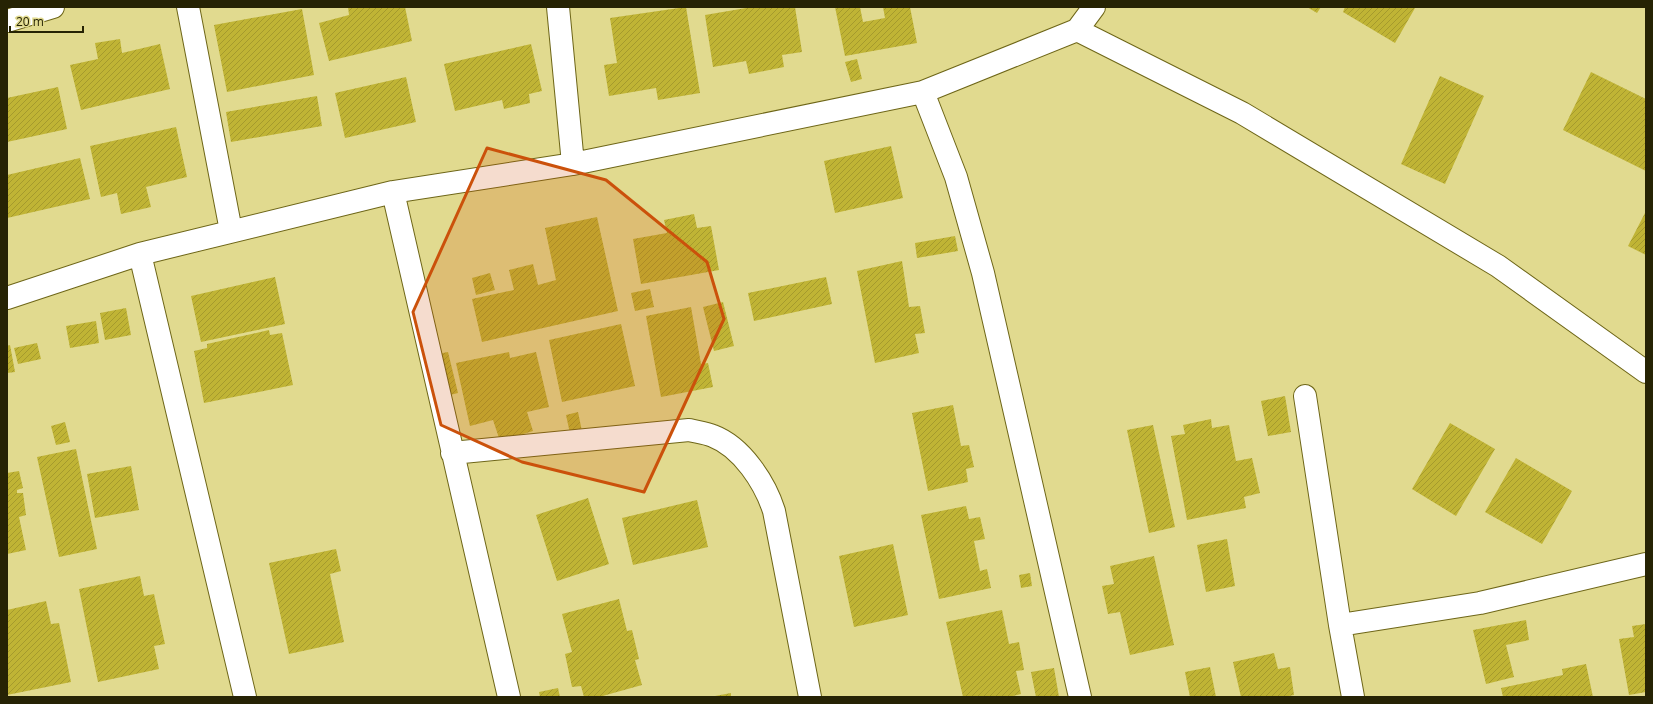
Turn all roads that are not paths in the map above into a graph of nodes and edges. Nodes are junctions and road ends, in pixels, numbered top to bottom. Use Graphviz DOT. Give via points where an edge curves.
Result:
graph roads {
  1 [pos="53,7"];
  2 [pos="188,7"];
  3 [pos="558,7"];
  4 [pos="1094,7"];
  5 [pos="7,21"];
  6 [pos="1077,30"];
  7 [pos="923,92"];
  8 [pos="573,164"];
  9 [pos="393,192"];
  10 [pos="231,231"];
  11 [pos="140,254"];
  12 [pos="7,298"];
  13 [pos="1646,372"];
  14 [pos="1305,396"];
  15 [pos="452,453"];
  16 [pos="1646,564"];
  17 [pos="1340,625"];
  18 [pos="245,697"];
  19 [pos="509,697"];
  20 [pos="810,697"];
  21 [pos="1080,697"];
  22 [pos="1353,697"];
  1 -- 5 [label="street"];
  2 -- 10 [label="street"];
  3 -- 8 [label="street"];
  4 -- 6 [label="street"];
  6 -- 7 [label="street"];
  6 -- 13 [label="street" via="1242,113 1484,258"];
  7 -- 8 [label="street"];
  7 -- 21 [label="street" via="956,177 983,273"];
  8 -- 9 [label="street"];
  9 -- 10 [label="street"];
  9 -- 15 [label="street"];
  10 -- 11 [label="street"];
  11 -- 12 [label="street"];
  11 -- 18 [label="street"];
  14 -- 17 [label="street"];
  15 -- 19 [label="street"];
  15 -- 20 [label="street" via="689,430 713,435 729,444 758,475 768,492 774,511"];
  16 -- 17 [label="street" via="1480,603"];
  17 -- 22 [label="street"];
}
